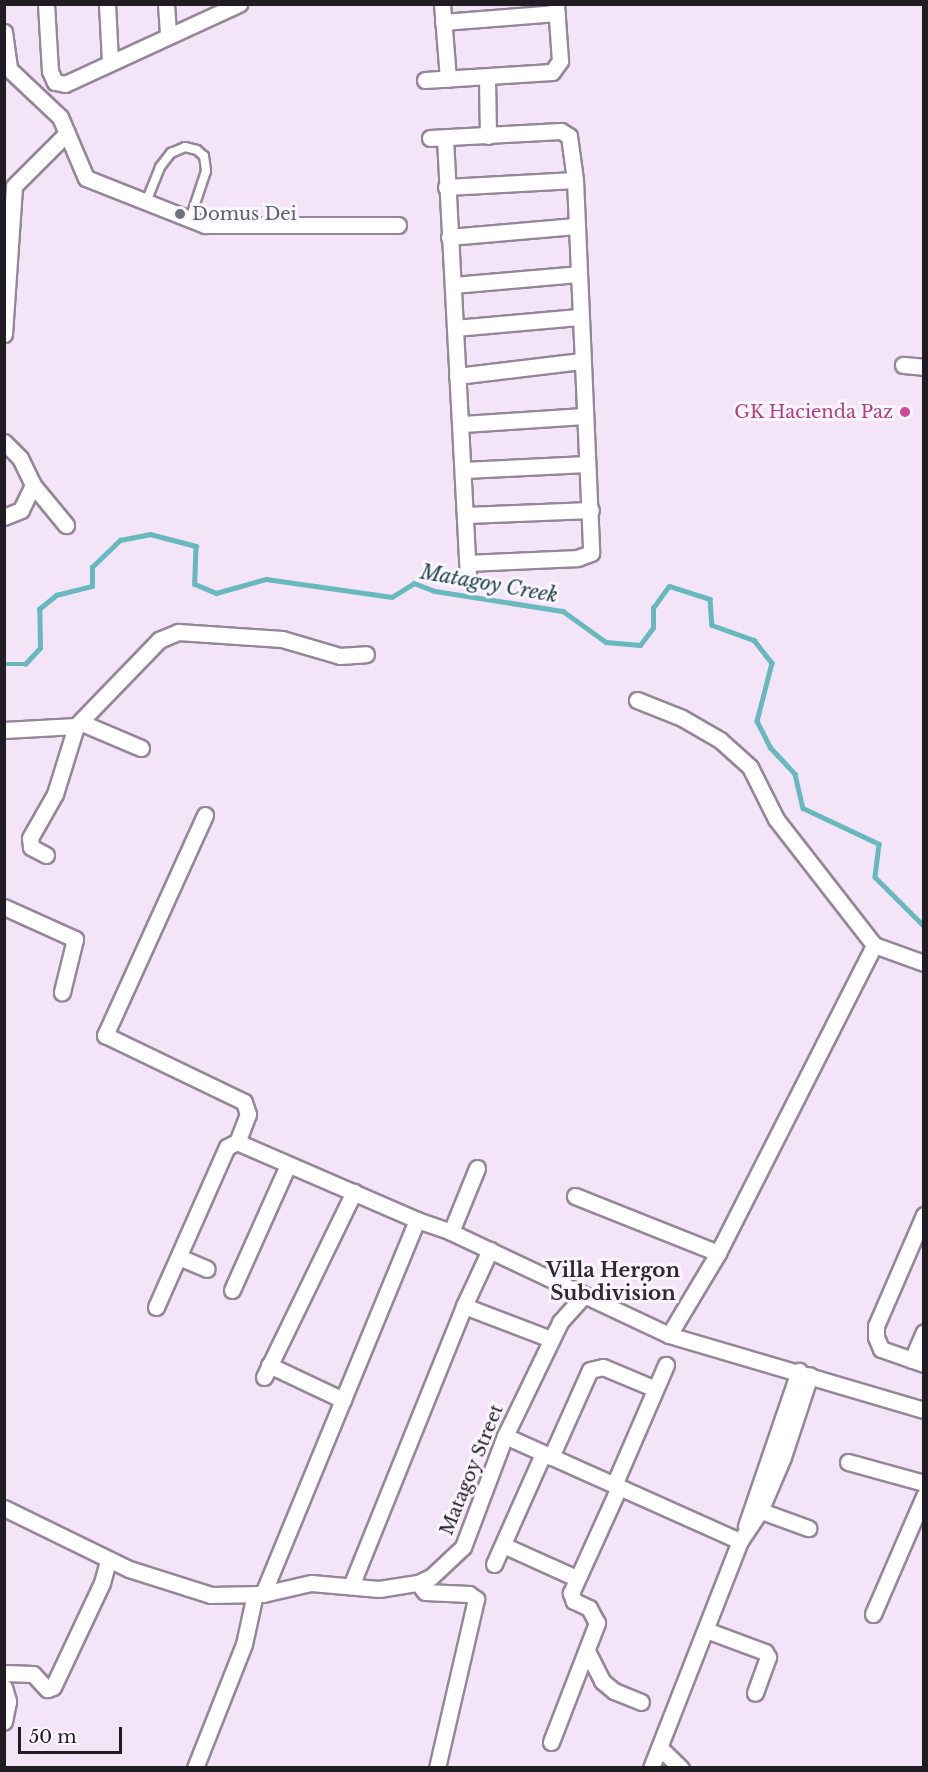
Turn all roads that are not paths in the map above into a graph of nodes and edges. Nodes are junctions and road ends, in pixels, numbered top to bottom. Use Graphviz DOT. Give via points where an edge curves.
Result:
graph roads {
  1 [pos="46,4"];
  2 [pos="107,4"];
  3 [pos="166,4"];
  4 [pos="239,4"];
  5 [pos="442,4"];
  6 [pos="221,9"];
  7 [pos="556,9"];
  8 [pos="443,22"];
  9 [pos="4,32"];
  10 [pos="168,35"];
  11 [pos="110,62"];
  12 [pos="487,78"];
  13 [pos="448,79"];
  14 [pos="425,80"];
  15 [pos="67,133"];
  16 [pos="488,136"];
  17 [pos="575,180"];
  18 [pos="10,184"];
  19 [pos="446,187"];
  20 [pos="146,202"];
  21 [pos="190,219"];
  22 [pos="398,225"];
  23 [pos="576,226"];
  24 [pos="449,237"];
  25 [pos="578,274"];
  26 [pos="453,285"];
  27 [pos="579,317"];
  28 [pos="455,328"];
  29 [pos="4,334"];
  30 [pos="581,362"];
  31 [pos="903,365"];
  32 [pos="924,368"];
  33 [pos="457,376"];
  34 [pos="584,416"];
  35 [pos="463,424"];
  36 [pos="4,442"];
  37 [pos="588,464"];
  38 [pos="464,470"];
  39 [pos="33,485"];
  40 [pos="591,510"];
  41 [pos="466,515"];
  42 [pos="4,517"];
  43 [pos="66,525"];
  44 [pos="366,654"];
  45 [pos="637,700"];
  46 [pos="79,724"];
  47 [pos="4,730"];
  48 [pos="141,748"];
  49 [pos="205,815"];
  50 [pos="46,855"];
  51 [pos="4,908"];
  52 [pos="874,945"];
  53 [pos="924,963"];
  54 [pos="62,992"];
  55 [pos="237,1142"];
  56 [pos="288,1164"];
  57 [pos="477,1168"];
  58 [pos="354,1192"];
  59 [pos="575,1196"];
  60 [pos="924,1215"];
  61 [pos="417,1220"];
  62 [pos="451,1232"];
  63 [pos="490,1250"];
  64 [pos="718,1254"];
  65 [pos="179,1257"];
  66 [pos="207,1269"];
  67 [pos="232,1290"];
  68 [pos="584,1295"];
  69 [pos="464,1306"];
  70 [pos="156,1307"];
  71 [pos="924,1332"];
  72 [pos="669,1335"];
  73 [pos="551,1339"];
  74 [pos="918,1362"];
  75 [pos="666,1365"];
  76 [pos="805,1373"];
  77 [pos="653,1388"];
  78 [pos="343,1400"];
  79 [pos="924,1410"];
  80 [pos="505,1436"];
  81 [pos="547,1455"];
  82 [pos="848,1462"];
  83 [pos="924,1484"];
  84 [pos="616,1486"];
  85 [pos="924,1496"];
  86 [pos="4,1508"];
  87 [pos="755,1509"];
  88 [pos="807,1528"];
  89 [pos="743,1537"];
  90 [pos="503,1545"];
  91 [pos="108,1560"];
  92 [pos="494,1564"];
  93 [pos="576,1578"];
  94 [pos="418,1583"];
  95 [pos="351,1586"];
  96 [pos="259,1594"];
  97 [pos="873,1614"];
  98 [pos="706,1630"];
  99 [pos="588,1653"];
  100 [pos="4,1673"];
  101 [pos="4,1687"];
  102 [pos="755,1693"];
  103 [pos="641,1702"];
  104 [pos="4,1722"];
  105 [pos="551,1742"];
  106 [pos="660,1748"];
  107 [pos="195,1767"];
  108 [pos="437,1767"];
  109 [pos="651,1767"];
  110 [pos="681,1767"];
  1 -- 11 [label="street" via="50,71 55,82 65,84"];
  2 -- 11 [label="street"];
  3 -- 10 [label="street"];
  4 -- 6 [label="street"];
  5 -- 8 [label="street"];
  6 -- 10 [label="street"];
  7 -- 8 [label="street"];
  7 -- 12 [label="street" via="558,67 552,72"];
  8 -- 13 [label="street"];
  9 -- 15 [label="street" via="9,69 47,102"];
  10 -- 11 [label="street"];
  12 -- 13 [label="street"];
  12 -- 16 [label="street"];
  13 -- 14 [label="street"];
  15 -- 18 [label="street"];
  15 -- 20 [label="street" via="86,178"];
  16 -- 17 [label="street" via="561,131 569,136"];
  16 -- 19 [label="street" via="437,138"];
  17 -- 19 [label="street"];
  17 -- 23 [label="street"];
  18 -- 29 [label="street"];
  19 -- 24 [label="street"];
  20 -- 21 [label="street"];
  20 -- 21 [label="lane" via="160,167 171,153 184,147 197,150 204,156 206,171"];
  21 -- 22 [label="street" via="205,225 239,227"];
  23 -- 24 [label="street"];
  23 -- 25 [label="street"];
  24 -- 26 [label="street"];
  25 -- 26 [label="street"];
  25 -- 27 [label="street"];
  26 -- 28 [label="street"];
  27 -- 28 [label="street"];
  27 -- 30 [label="street"];
  28 -- 33 [label="street"];
  30 -- 33 [label="street"];
  30 -- 34 [label="street"];
  31 -- 32 [label="street"];
  33 -- 35 [label="street"];
  34 -- 35 [label="street"];
  34 -- 37 [label="street"];
  35 -- 38 [label="street"];
  36 -- 39 [label="street" via="20,458"];
  37 -- 38 [label="street"];
  37 -- 40 [label="street"];
  38 -- 41 [label="street"];
  39 -- 42 [label="street" via="21,510"];
  39 -- 43 [label="street"];
  40 -- 41 [label="street"];
  40 -- 41 [label="street" via="593,547 586,557 468,571"];
  44 -- 46 [label="street" via="340,656 282,639 233,639 178,632 159,640"];
  45 -- 52 [label="street" via="701,729 750,767 776,819"];
  46 -- 47 [label="street"];
  46 -- 48 [label="street"];
  46 -- 50 [label="street" via="55,794 30,838 31,847"];
  49 -- 55 [label="street" via="105,1035 244,1102 248,1114"];
  51 -- 54 [label="street" via="75,939"];
  52 -- 53 [label="street"];
  52 -- 64 [label="street"];
  55 -- 56 [label="street"];
  55 -- 65 [label="street" via="227,1147"];
  56 -- 58 [label="street"];
  56 -- 67 [label="street"];
  57 -- 62 [label="street"];
  58 -- 61 [label="street"];
  58 -- 78 [label="street" via="267,1371"];
  59 -- 64 [label="street"];
  60 -- 74 [label="street" via="876,1326 881,1349"];
  61 -- 62 [label="street"];
  61 -- 78 [label="street"];
  62 -- 63 [label="street"];
  63 -- 68 [label="street"];
  63 -- 69 [label="street"];
  64 -- 72 [label="street"];
  65 -- 66 [label="street"];
  65 -- 70 [label="street"];
  68 -- 72 [label="street"];
  68 -- 73 [label="street, Matagoy Street" via="567,1310"];
  69 -- 73 [label="street"];
  69 -- 95 [label="street"];
  71 -- 74 [label="street"];
  72 -- 76 [label="street"];
  73 -- 80 [label="street, Matagoy Street"];
  75 -- 77 [label="street"];
  76 -- 79 [label="street"];
  76 -- 87 [label="street"];
  77 -- 81 [label="street" via="603,1367 590,1370"];
  77 -- 84 [label="street"];
  78 -- 96 [label="street"];
  80 -- 81 [label="street"];
  80 -- 94 [label="street, Matagoy Street" via="463,1547 431,1577"];
  81 -- 84 [label="street"];
  81 -- 90 [label="street"];
  82 -- 83 [label="street"];
  84 -- 89 [label="street"];
  84 -- 93 [label="street"];
  85 -- 97 [label="street"];
  86 -- 91 [label="street, Matagoy Street"];
  87 -- 88 [label="street"];
  87 -- 89 [label="street"];
  89 -- 98 [label="street"];
  90 -- 92 [label="street"];
  90 -- 93 [label="street"];
  91 -- 96 [label="street, Matagoy Street" via="211,1595"];
  91 -- 100 [label="street" via="102,1583 53,1687 46,1689 33,1674"];
  93 -- 99 [label="street" via="571,1593 574,1602 590,1608 597,1623"];
  94 -- 95 [label="street, Matagoy Street" via="379,1589"];
  94 -- 108 [label="street" via="425,1592 469,1594 476,1599"];
  95 -- 96 [label="street, Matagoy Street" via="311,1583"];
  96 -- 107 [label="street" via="244,1644"];
  98 -- 102 [label="street" via="765,1652 768,1657"];
  98 -- 106 [label="street"];
  99 -- 103 [label="street" via="602,1681 614,1691"];
  99 -- 105 [label="street"];
  101 -- 104 [label="street" via="8,1695"];
  106 -- 109 [label="street"];
  106 -- 110 [label="street"];
}
